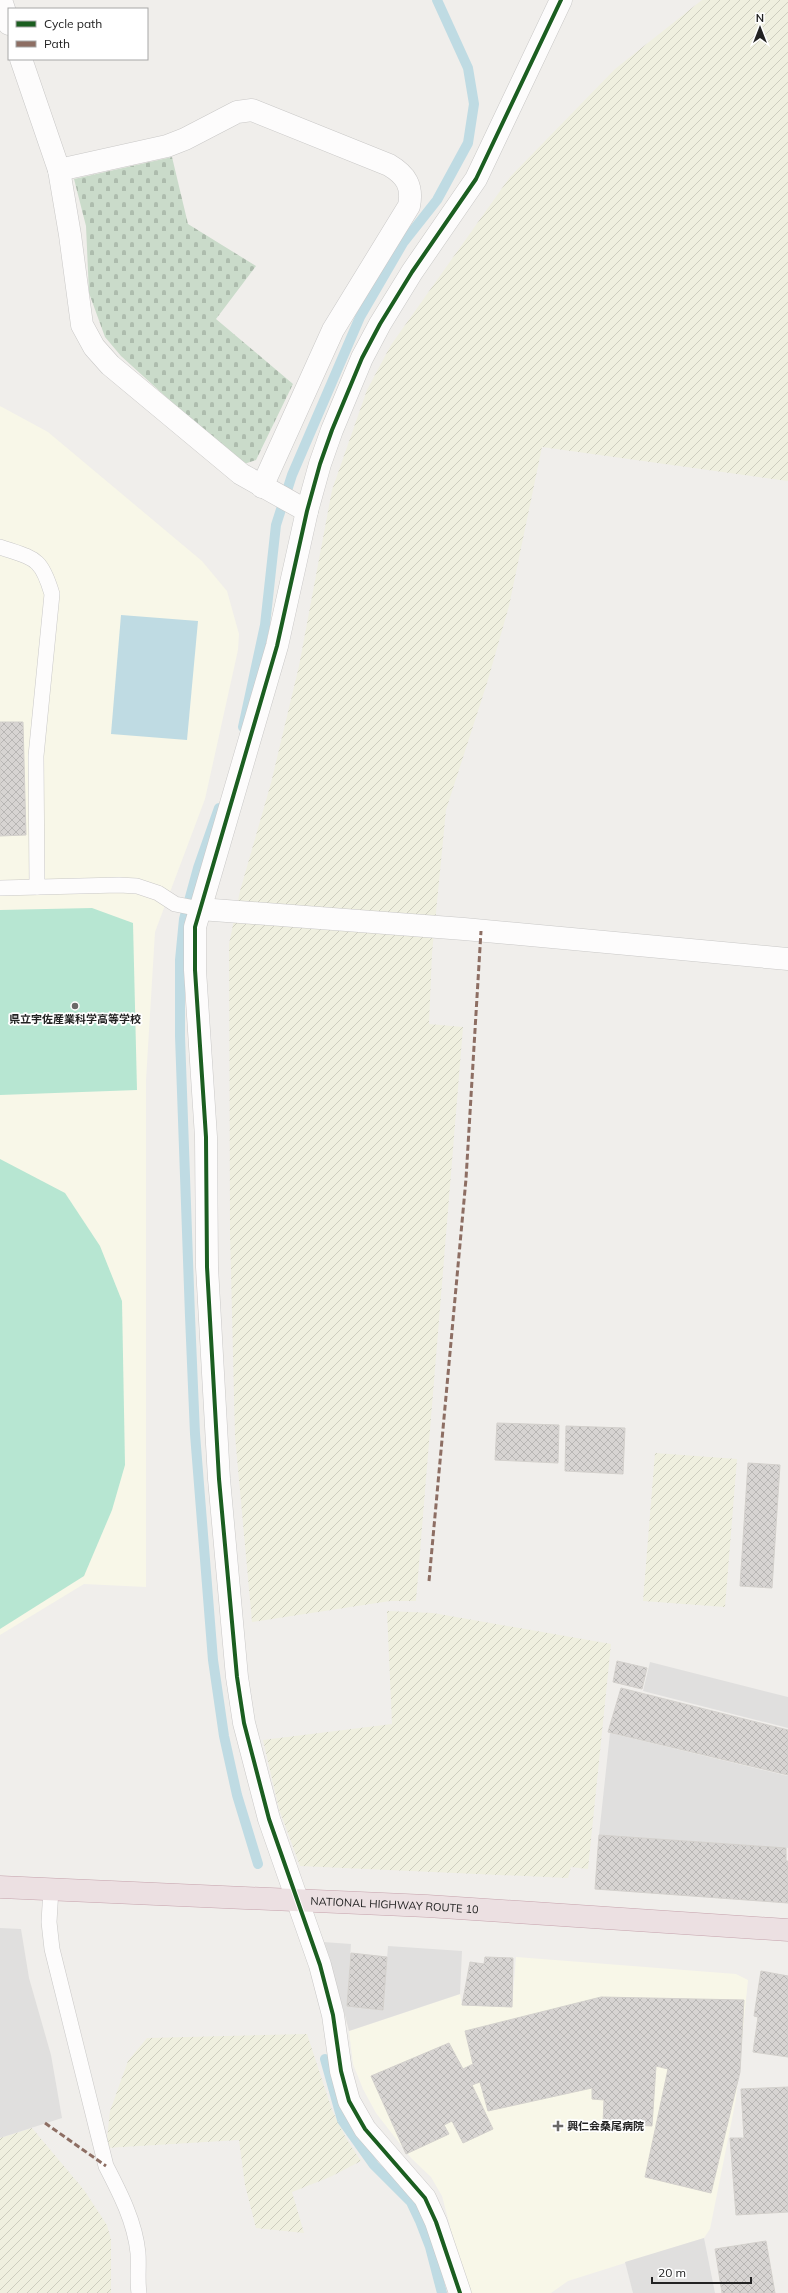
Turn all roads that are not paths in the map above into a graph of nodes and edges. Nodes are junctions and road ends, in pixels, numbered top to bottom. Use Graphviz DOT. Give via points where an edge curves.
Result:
graph roads {
  1 [pos="1,0"];
  2 [pos="561,0"];
  3 [pos="8,21"];
  4 [pos="21,60"];
  5 [pos="58,170"];
  6 [pos="262,487"];
  7 [pos="307,512"];
  8 [pos="0,547"];
  9 [pos="37,887"];
  10 [pos="0,888"];
  11 [pos="200,909"];
  12 [pos="788,959"];
  13 [pos="0,1887"];
  14 [pos="51,1889"];
  15 [pos="298,1901"];
  16 [pos="788,1930"];
  17 [pos="139,2293"];
  18 [pos="460,2293"];
  1 -- 3 [label="street"];
  2 -- 7 [label="street" via="476,179 412,272 362,358 332,430"];
  4 -- 5 [label="street"];
  5 -- 6 [label="street" via="82,325 94,347 110,366 241,474"];
  5 -- 6 [label="street" via="166,146 237,112 252,110 389,165 406,178 411,196 409,206 333,330"];
  6 -- 7 [label="street"];
  7 -- 11 [label="street" via="275,654"];
  8 -- 9 [label="lane" via="33,558 46,574 52,594 36,756"];
  9 -- 10 [label="lane"];
  9 -- 11 [label="lane" via="137,886 158,893 175,904"];
  11 -- 12 [label="street" via="464,929"];
  11 -- 15 [label="street" via="196,927 195,970 206,1137 207,1267 219,1479 237,1677 250,1754 269,1819"];
  13 -- 14 [label="highway, NATIONAL HIGHWAY ROUTE 10"];
  14 -- 15 [label="highway, NATIONAL HIGHWAY ROUTE 10"];
  14 -- 17 [label="lane" via="49,1922 52,1949 106,2166 133,2227 138,2252"];
  15 -- 16 [label="highway, NATIONAL HIGHWAY ROUTE 10" via="427,1906"];
  15 -- 18 [label="street" via="333,2015 341,2071 350,2101 365,2129 425,2198 436,2222"];
}
